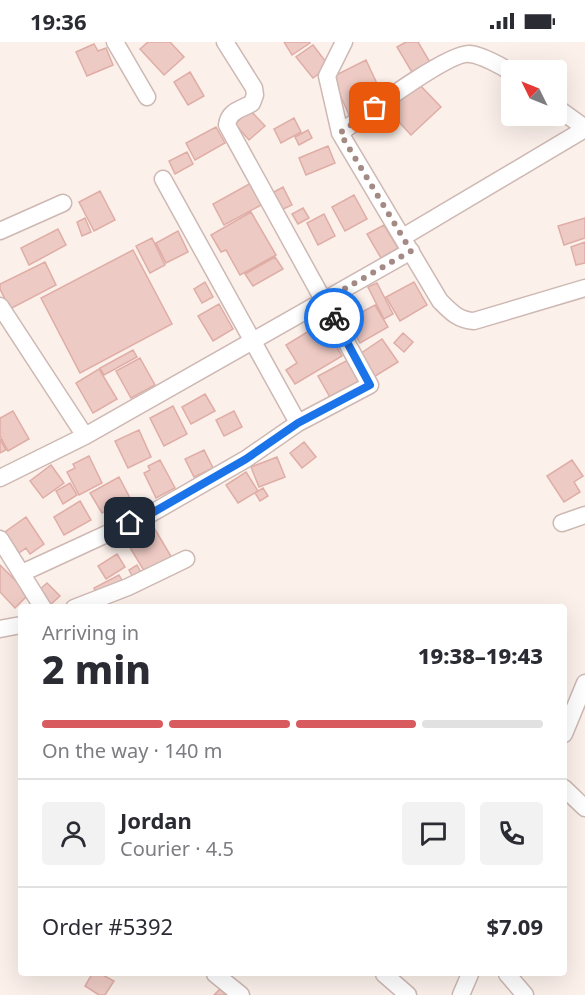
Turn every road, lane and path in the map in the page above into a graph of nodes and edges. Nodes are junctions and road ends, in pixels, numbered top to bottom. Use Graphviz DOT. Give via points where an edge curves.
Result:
graph roads {
  1 [pos="115,42"];
  2 [pos="225,42"];
  3 [pos="344,42"];
  4 [pos="501,65"];
  5 [pos="147,97"];
  6 [pos="567,115"];
  7 [pos="585,129"];
  8 [pos="340,133"];
  9 [pos="163,179"];
  10 [pos="63,202"];
  11 [pos="0,231"];
  12 [pos="407,244"];
  13 [pos="585,288"];
  14 [pos="325,300"];
  15 [pos="0,306"];
  16 [pos="251,340"];
  17 [pos="298,423"];
  18 [pos="85,436"];
  19 [pos="0,478"];
  20 [pos="585,515"];
  21 [pos="562,523"];
  22 [pos="0,539"];
  23 [pos="186,559"];
  24 [pos="22,573"];
  25 [pos="41,604"];
  26 [pos="84,604"];
  27 [pos="18,626"];
  28 [pos="0,629"];
  29 [pos="585,684"];
  30 [pos="567,727"];
  31 [pos="567,791"];
  32 [pos="585,808"];
  33 [pos="217,976"];
  34 [pos="386,976"];
  35 [pos="469,976"];
  36 [pos="509,976"];
  37 [pos="241,995"];
  38 [pos="408,995"];
  39 [pos="461,995"];
  40 [pos="525,995"];
  1 -- 5 [label="street"];
  2 -- 14 [label="street" via="255,95 252,103 233,112 227,125"];
  3 -- 8 [label="street" via="327,76"];
  4 -- 8 [label="street" via="470,54 459,55 410,83"];
  6 -- 7 [label="street"];
  7 -- 12 [label="street"];
  8 -- 12 [label="street"];
  9 -- 16 [label="street"];
  10 -- 11 [label="street"];
  12 -- 13 [label="street" via="440,301 462,320 474,321"];
  12 -- 14 [label="street"];
  14 -- 16 [label="street"];
  14 -- 17 [label="street" via="370,385"];
  15 -- 18 [label="street"];
  16 -- 17 [label="street"];
  16 -- 18 [label="street"];
  17 -- 24 [label="street" via="246,459 152,513"];
  18 -- 19 [label="street"];
  20 -- 21 [label="street"];
  22 -- 24 [label="street"];
  23 -- 26 [label="street"];
  24 -- 25 [label="street"];
  27 -- 28 [label="street"];
  29 -- 30 [label="street"];
  31 -- 32 [label="street"];
  33 -- 37 [label="street"];
  34 -- 38 [label="street"];
  35 -- 39 [label="street"];
  36 -- 40 [label="street"];
}
